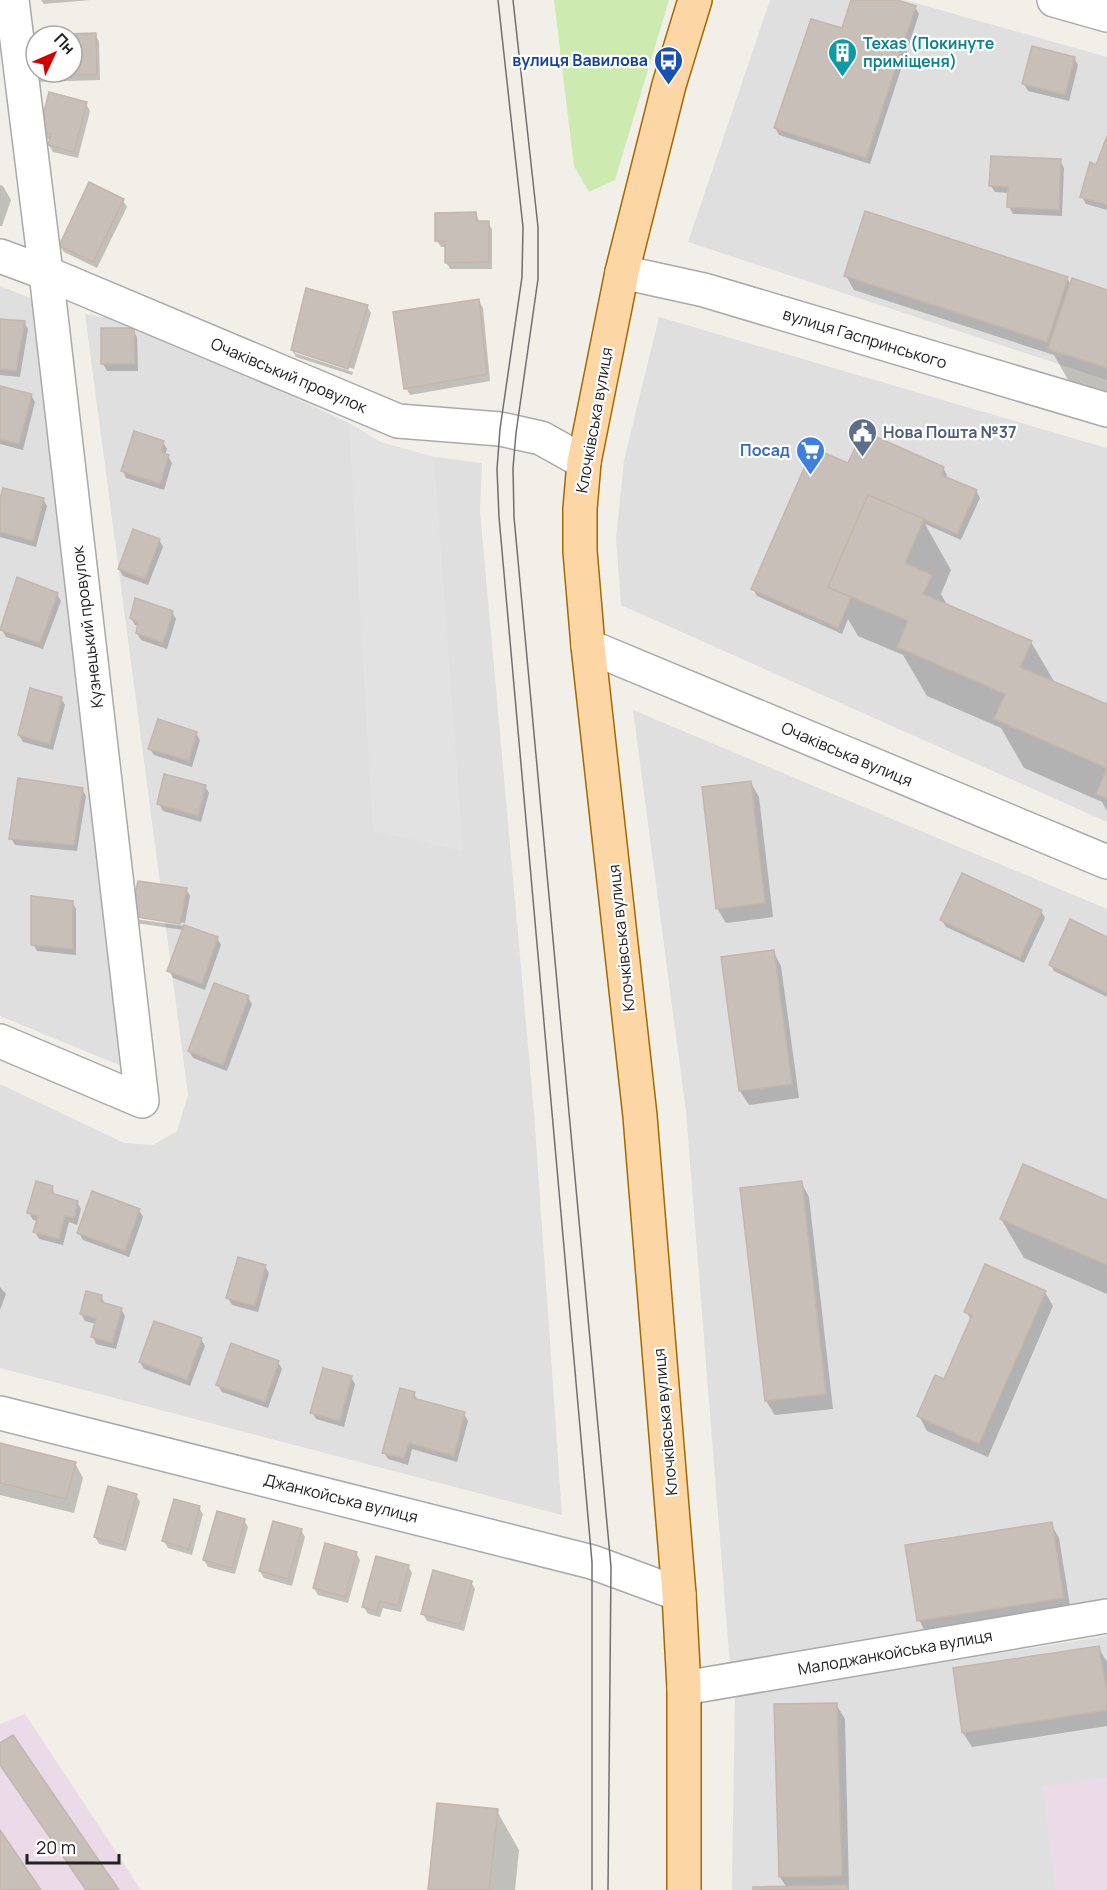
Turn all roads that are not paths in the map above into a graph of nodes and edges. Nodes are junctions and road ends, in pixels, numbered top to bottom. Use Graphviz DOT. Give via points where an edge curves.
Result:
graph roads {
  1 [pos="12,0"];
  2 [pos="695,0"];
  3 [pos="1054,0"];
  4 [pos="1107,15"];
  5 [pos="0,256"];
  6 [pos="622,272"];
  7 [pos="46,273"];
  8 [pos="1107,410"];
  9 [pos="584,462"];
  10 [pos="588,646"];
  11 [pos="1107,862"];
  12 [pos="0,1041"];
  13 [pos="0,1413"];
  14 [pos="679,1594"];
  15 [pos="1107,1616"];
  16 [pos="684,1688"];
  17 [pos="684,1890"];
  1 -- 7 [label="street, Кузнецький провулок"];
  2 -- 6 [label="main road, Клочківська вулиця" via="666,96"];
  3 -- 4 [label="street"];
  5 -- 7 [label="street, Очаківський провулок"];
  6 -- 8 [label="street, вулиця Гаспринського" via="704,290"];
  6 -- 9 [label="main road, Клочківська вулиця"];
  7 -- 9 [label="street, Очаківський провулок" via="398,421 500,429 541,438"];
  7 -- 12 [label="street, Кузнецький провулок" via="142,1101"];
  9 -- 10 [label="main road, Клочківська вулиця" via="580,551"];
  10 -- 11 [label="street, Очаківська вулиця"];
  10 -- 14 [label="main road, Клочківська вулиця" via="640,1116"];
  13 -- 14 [label="street, Джанкойська вулиця" via="592,1562"];
  14 -- 16 [label="main road, Клочківська вулиця"];
  15 -- 16 [label="street, Малоджанкойська вулиця"];
  16 -- 17 [label="main road, Клочківська вулиця"];
}
